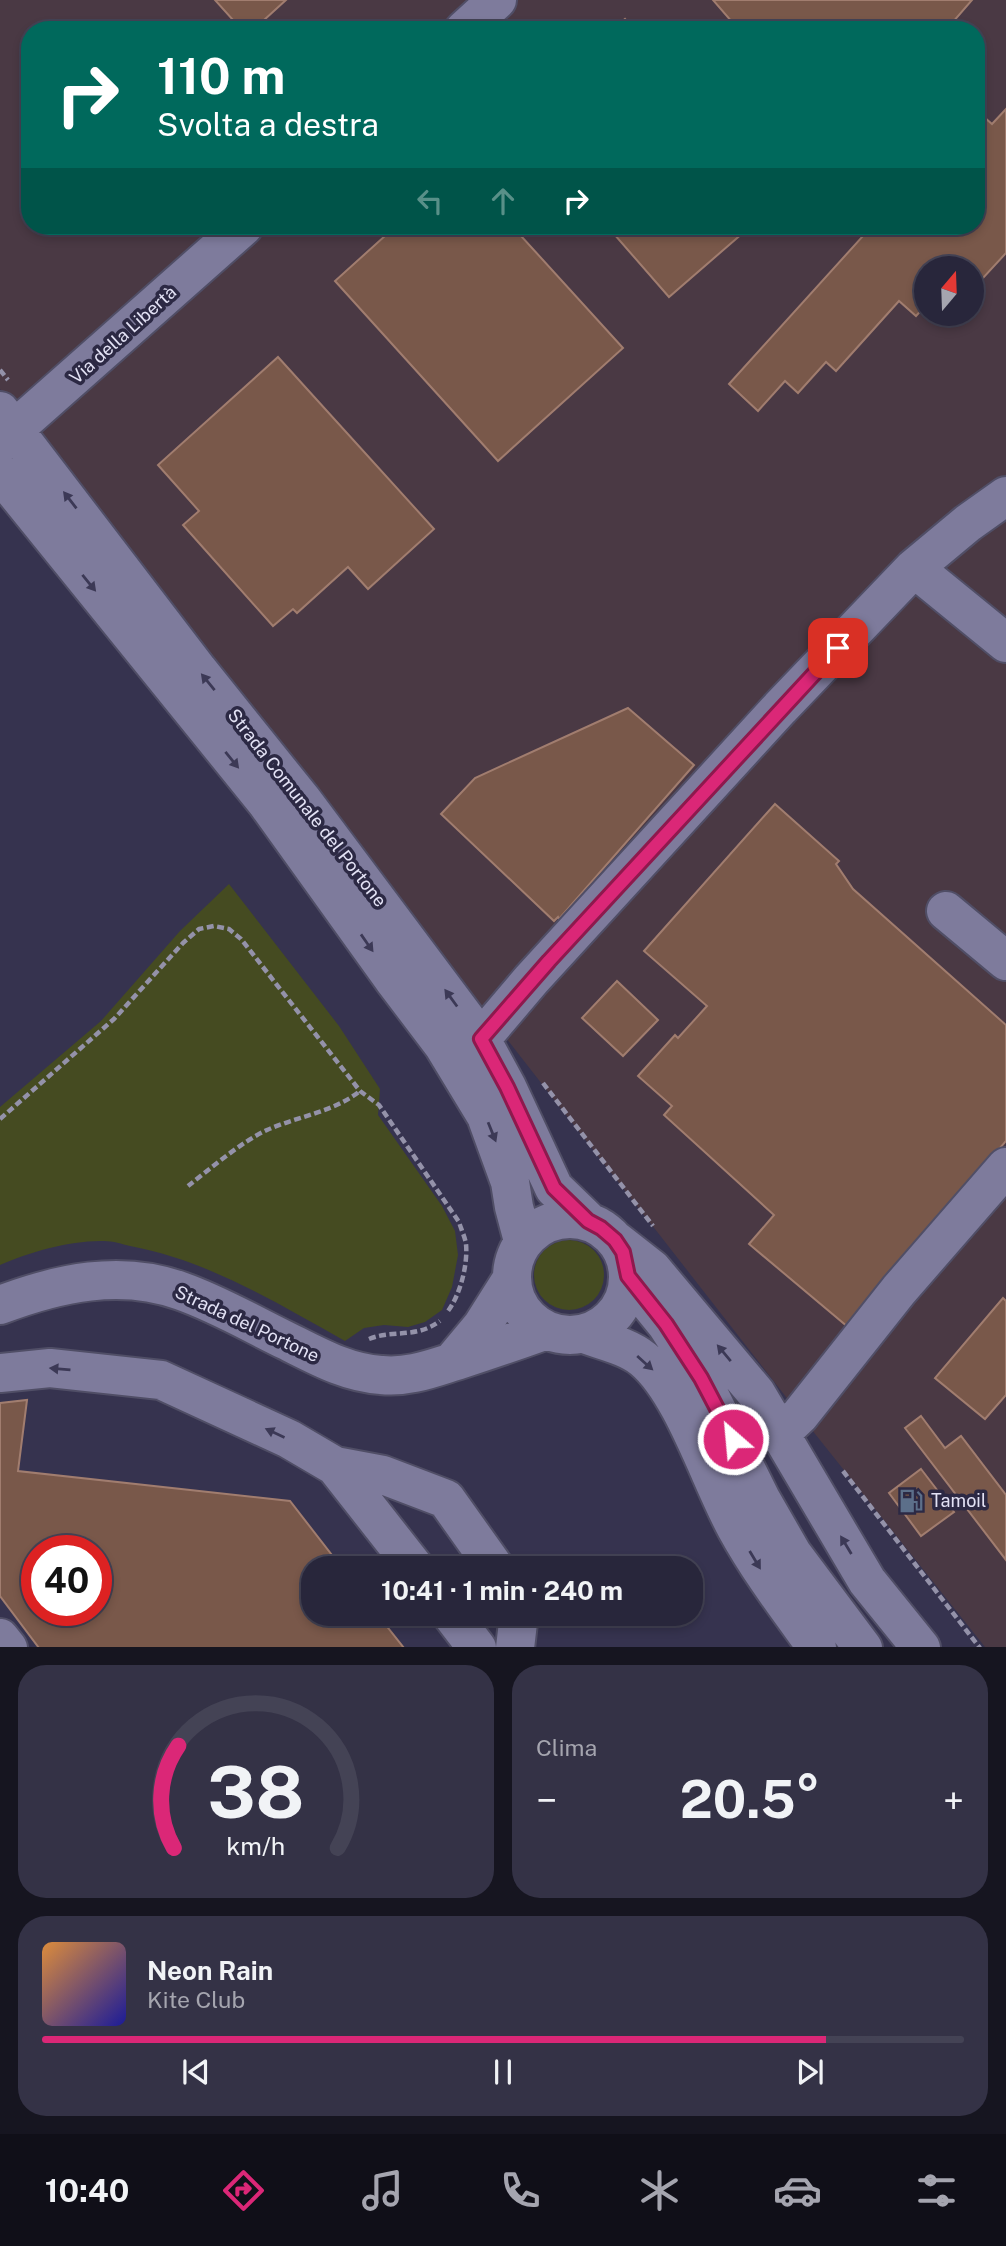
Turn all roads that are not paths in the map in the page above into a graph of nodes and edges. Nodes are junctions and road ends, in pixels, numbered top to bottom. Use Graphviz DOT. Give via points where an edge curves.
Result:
graph roads {
  1 [pos="497,0"];
  2 [pos="474,21"];
  3 [pos="233,235"];
  4 [pos="5,428"];
  5 [pos="0,472"];
  6 [pos="1006,496"];
  7 [pos="914,568"];
  8 [pos="1006,643"];
  9 [pos="947,911"];
  10 [pos="1006,961"];
  11 [pos="481,1039"];
  12 [pos="1006,1167"];
  13 [pos="602,1231"];
  14 [pos="523,1241"];
  15 [pos="628,1276"];
  16 [pos="511,1280"];
  17 [pos="0,1305"];
  18 [pos="544,1331"];
  19 [pos="584,1334"];
  20 [pos="452,1362"];
  21 [pos="0,1373"];
  22 [pos="780,1434"];
  23 [pos="335,1466"];
  24 [pos="406,1556"];
  25 [pos="486,1556"];
  26 [pos="884,1601"];
  27 [pos="460,1626"];
  28 [pos="518,1626"];
  29 [pos="0,1638"];
  30 [pos="841,1640"];
  31 [pos="8,1647"];
  32 [pos="477,1647"];
  33 [pos="516,1647"];
  34 [pos="879,1647"];
  35 [pos="895,1647"];
  36 [pos="921,1647"];
  1 -- 2 [label="street"];
  3 -- 4 [label="street, Via della Libertà"];
  11 -- 4 [label="street, Strada Comunale del Portone, one-way" via="303,801"];
  5 -- 14 [label="street, Strada Comunale del Portone, one-way" via="266,802 443,1045 486,1116 510,1182"];
  6 -- 7 [label="street"];
  7 -- 8 [label="street"];
  7 -- 11 [label="street" via="771,718"];
  9 -- 10 [label="street"];
  11 -- 13 [label="street, Strada Comunale del Portone" via="554,1188"];
  12 -- 22 [label="street"];
  13 -- 14 [label="street" via="561,1219 547,1223"];
  13 -- 15 [label="street, Strada Comunale del Portone" via="623,1252"];
  22 -- 13 [label="street, Strada Comunale del Portone, one-way" via="756,1393 652,1269"];
  14 -- 16 [label="street"];
  15 -- 19 [label="street" via="624,1300 614,1316"];
  15 -- 30 [label="street, Strada Comunale del Portone" via="701,1378 767,1510"];
  16 -- 18 [label="street" via="524,1313"];
  16 -- 20 [label="street"];
  17 -- 20 [label="street, Strada del Portone" via="63,1285 123,1280 150,1283 180,1290 354,1370 409,1375"];
  18 -- 19 [label="street, Strada Comunale del Portone"];
  18 -- 20 [label="street, Strada Comunale del Portone"];
  19 -- 30 [label="street, Strada Comunale del Portone, one-way" via="643,1358 675,1399 735,1527 775,1592"];
  23 -- 21 [label="street, one-way" via="289,1439 161,1380 50,1368"];
  26 -- 22 [label="street, Strada Comunale del Portone, one-way" via="867,1581"];
  23 -- 24 [label="street"];
  23 -- 25 [label="street" via="383,1475 446,1499"];
  26 -- 35 [label="street"];
  26 -- 36 [label="street, Strada Comunale del Portone"];
  27 -- 32 [label="street"];
  28 -- 33 [label="street"];
  29 -- 31 [label="street"];
  30 -- 34 [label="street, Strada Comunale del Portone"];
}
